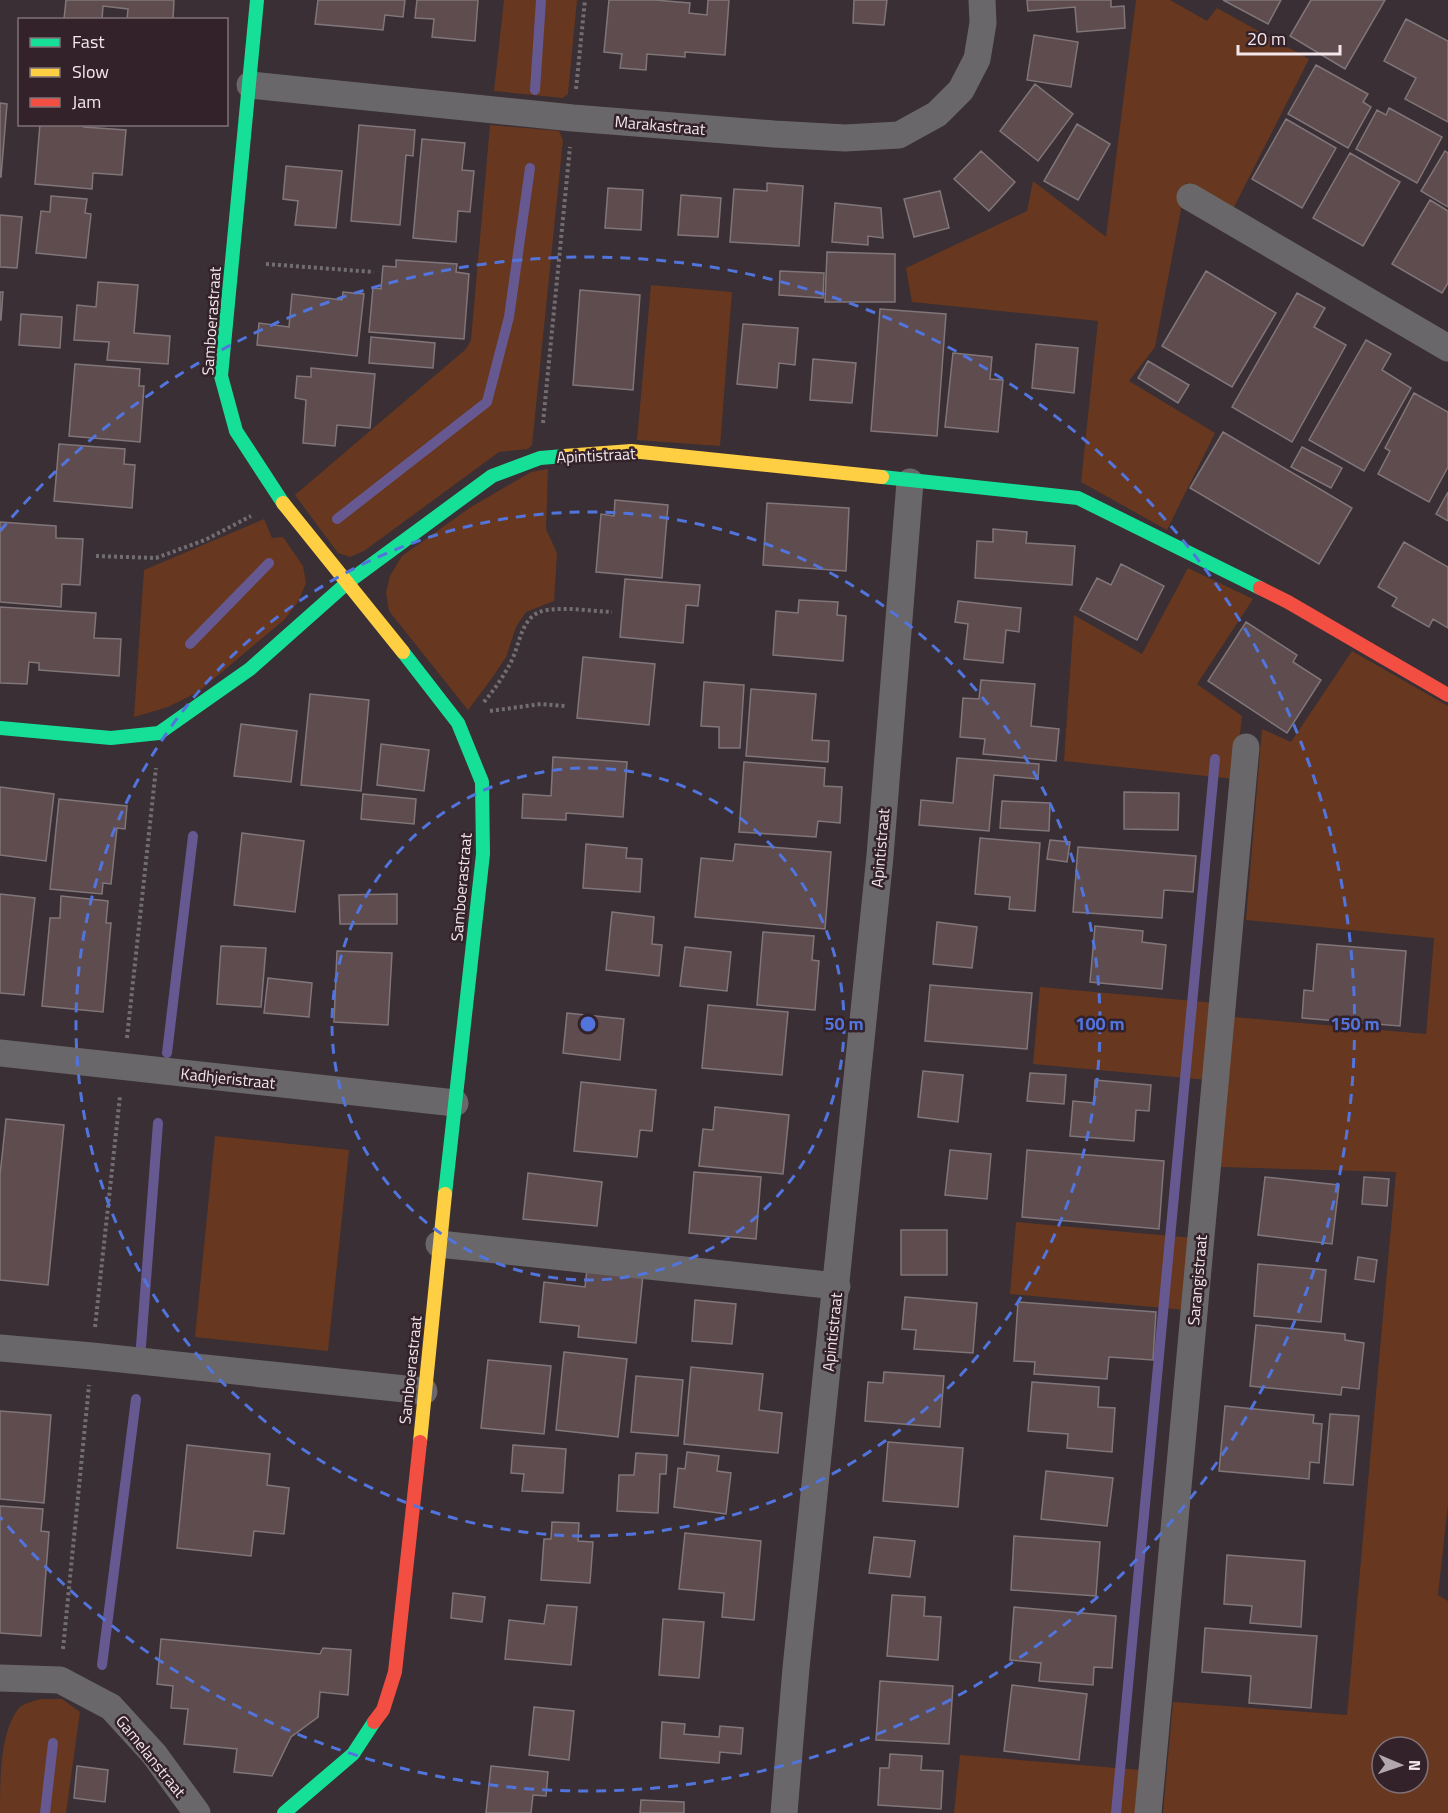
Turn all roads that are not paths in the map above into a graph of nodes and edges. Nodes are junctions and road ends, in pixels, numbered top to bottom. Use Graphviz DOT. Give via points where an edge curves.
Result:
graph roads {
  1 [pos="257,0"];
  2 [pos="982,0"];
  3 [pos="250,85"];
  4 [pos="1190,197"];
  5 [pos="1448,348"];
  6 [pos="910,482"];
  7 [pos="348,582"];
  8 [pos="1448,695"];
  9 [pos="0,728"];
  10 [pos="1246,747"];
  11 [pos="0,1053"];
  12 [pos="455,1103"];
  13 [pos="439,1244"];
  14 [pos="837,1286"];
  15 [pos="0,1348"];
  16 [pos="424,1391"];
  17 [pos="0,1678"];
  18 [pos="197,1813"];
  19 [pos="284,1813"];
  20 [pos="784,1813"];
  21 [pos="1148,1813"];
  1 -- 3 [label="street, Samboerastraat"];
  2 -- 3 [label="street, Marakastraat" via="977,58 961,90 937,114 899,135 845,138 573,118"];
  3 -- 7 [label="street, Samboerastraat" via="220,376 236,431 281,500"];
  4 -- 5 [label="street"];
  6 -- 7 [label="street, Apintistraat" via="631,451 540,458 492,476"];
  6 -- 8 [label="street" via="1078,498 1288,602"];
  6 -- 14 [label="street, Apintistraat" via="880,856"];
  7 -- 9 [label="street, Apintistraat" via="250,669 159,733 111,738"];
  7 -- 12 [label="street, Samboerastraat" via="458,723 482,782 483,854"];
  10 -- 21 [label="street, Sarangistraat"];
  11 -- 12 [label="street, Kadhjeristraat"];
  12 -- 13 [label="street, Samboerastraat"];
  13 -- 14 [label="street"];
  13 -- 16 [label="street, Samboerastraat"];
  14 -- 20 [label="street, Apintistraat"];
  15 -- 16 [label="street"];
  16 -- 19 [label="street, Samboerastraat" via="395,1672 383,1710 353,1754"];
  17 -- 18 [label="street, Gamelanstraat" via="60,1680 111,1707 154,1754"];
}
